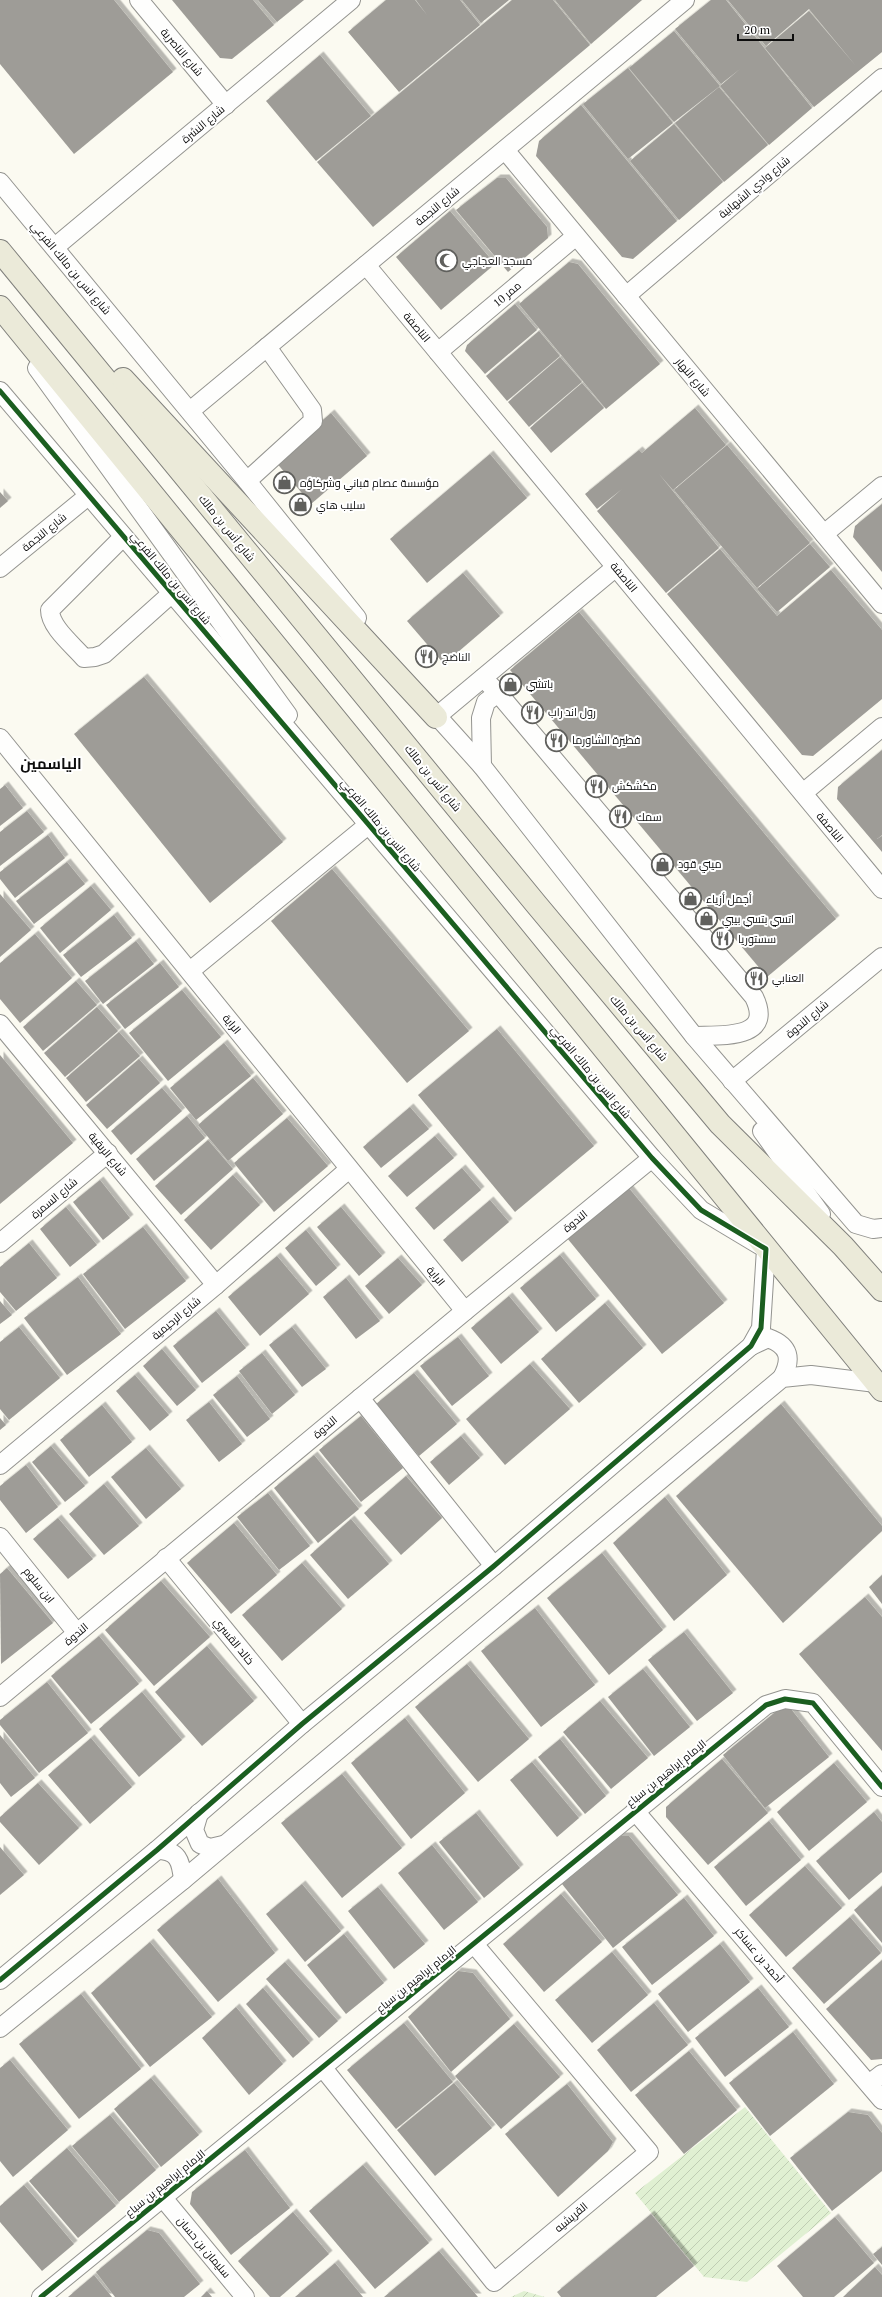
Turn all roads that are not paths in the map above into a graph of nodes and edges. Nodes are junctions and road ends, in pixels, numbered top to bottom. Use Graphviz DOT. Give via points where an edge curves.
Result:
graph roads {
  1 [pos="139,0"];
  2 [pos="351,0"];
  3 [pos="675,3"];
  4 [pos="882,78"];
  5 [pos="226,105"];
  6 [pos="504,150"];
  7 [pos="0,182"];
  8 [pos="576,236"];
  9 [pos="0,247"];
  10 [pos="55,247"];
  11 [pos="0,251"];
  12 [pos="366,265"];
  13 [pos="626,296"];
  14 [pos="0,307"];
  15 [pos="0,317"];
  16 [pos="266,347"];
  17 [pos="438,352"];
  18 [pos="0,391"];
  19 [pos="190,411"];
  20 [pos="247,481"];
  21 [pos="882,486"];
  22 [pos="88,496"];
  23 [pos="824,534"];
  24 [pos="122,537"];
  25 [pos="616,567"];
  26 [pos="0,568"];
  27 [pos="171,594"];
  28 [pos="882,604"];
  29 [pos="483,678"];
  30 [pos="498,693"];
  31 [pos="436,717"];
  32 [pos="882,727"];
  33 [pos="0,738"];
  34 [pos="482,766"];
  35 [pos="803,793"];
  36 [pos="368,825"];
  37 [pos="882,889"];
  38 [pos="882,957"];
  39 [pos="190,972"];
  40 [pos="0,1024"];
  41 [pos="694,1036"];
  42 [pos="732,1081"];
  43 [pos="108,1153"];
  44 [pos="652,1158"];
  45 [pos="349,1169"];
  46 [pos="882,1228"];
  47 [pos="0,1243"];
  48 [pos="843,1246"];
  49 [pos="766,1249"];
  50 [pos="216,1285"];
  51 [pos="882,1290"];
  52 [pos="464,1311"];
  53 [pos="750,1346"];
  54 [pos="782,1378"];
  55 [pos="879,1387"];
  56 [pos="360,1398"];
  57 [pos="0,1465"];
  58 [pos="0,1537"];
  59 [pos="166,1558"];
  60 [pos="494,1566"];
  61 [pos="77,1634"];
  62 [pos="0,1697"];
  63 [pos="302,1724"];
  64 [pos="882,1788"];
  65 [pos="636,1811"];
  66 [pos="199,1813"];
  67 [pos="223,1845"];
  68 [pos="157,1850"];
  69 [pos="183,1880"];
  70 [pos="474,1944"];
  71 [pos="0,1980"];
  72 [pos="0,2028"];
  73 [pos="323,2068"];
  74 [pos="876,2079"];
  75 [pos="882,2100"];
  76 [pos="163,2198"];
  77 [pos="41,2297"];
  78 [pos="245,2297"];
  1 -- 5 [label="street, شارع الناصرية"];
  2 -- 5 [label="street, شارع النشرة"];
  3 -- 6 [label="street, شارع النجمة"];
  4 -- 13 [label="street, شارع وادي الشهابية"];
  5 -- 10 [label="street, شارع النشرة"];
  6 -- 8 [label="street, شارع النهار"];
  6 -- 12 [label="street, شارع النجمة"];
  7 -- 10 [label="street, شارع انس بن مالك الفرعي"];
  8 -- 13 [label="street, شارع النهار"];
  8 -- 17 [label="street, ممر 10"];
  9 -- 31 [label="main road"];
  10 -- 19 [label="street, شارع انس بن مالك الفرعي"];
  11 -- 48 [label="main road, شارع أنس بن مالك" via="531,898 720,1124"];
  12 -- 16 [label="street, شارع النجمة"];
  12 -- 17 [label="street, الناصفة"];
  13 -- 23 [label="street, شارع النهار"];
  14 -- 49 [label="main road"];
  15 -- 36 [label="street"];
  16 -- 19 [label="street, شارع النجمة"];
  16 -- 20 [label="street" via="314,416 313,421"];
  17 -- 25 [label="street, الناصفة"];
  18 -- 22 [label="street, شارع انس بن مالك الفرعي"];
  19 -- 20 [label="street, شارع انس بن مالك الفرعي"];
  20 -- 31 [label="street, شارع انس بن مالك الفرعي"];
  21 -- 23 [label="street"];
  22 -- 24 [label="street, شارع انس بن مالك الفرعي"];
  22 -- 26 [label="street, شارع النجمة"];
  23 -- 28 [label="street, شارع النهار"];
  24 -- 27 [label="street, شارع انس بن مالك الفرعي"];
  24 -- 27 [label="street" via="50,610 50,618 58,628 84,658 95,658 104,654"];
  25 -- 29 [label="street"];
  25 -- 35 [label="street, الناصفة"];
  27 -- 36 [label="street, شارع انس بن مالك الفرعي"];
  29 -- 30 [label="street"];
  29 -- 31 [label="street"];
  30 -- 34 [label="street" via="486,702 481,718"];
  30 -- 41 [label="street" via="754,996 760,1009 759,1018 746,1031 737,1034"];
  31 -- 34 [label="street, شارع انس بن مالك الفرعي"];
  32 -- 35 [label="street"];
  33 -- 39 [label="street, الراية"];
  34 -- 41 [label="street, شارع انس بن مالك الفرعي"];
  35 -- 37 [label="street, الناصفة"];
  36 -- 39 [label="street"];
  36 -- 44 [label="street, شارع انس بن مالك الفرعي"];
  38 -- 42 [label="street, شارع الندوة"];
  39 -- 45 [label="street, الراية"];
  40 -- 43 [label="street, شارع الربقية"];
  41 -- 42 [label="street, شارع انس بن مالك الفرعي"];
  41 -- 48 [label="street"];
  42 -- 46 [label="street, شارع انس بن مالك الفرعي" via="856,1224 873,1229"];
  43 -- 47 [label="street, شارع السمرة"];
  43 -- 50 [label="street, شارع الربقية"];
  44 -- 49 [label="street, شارع انس بن مالك الفرعي" via="701,1210"];
  44 -- 52 [label="street, الندوة"];
  45 -- 50 [label="street, شارع الرحيمية"];
  45 -- 52 [label="street, الراية"];
  48 -- 51 [label="main road, شارع أنس بن مالك"];
  49 -- 53 [label="street" via="761,1328"];
  49 -- 55 [label="main road"];
  50 -- 57 [label="street, شارع الرحيمية"];
  52 -- 56 [label="street, الندوة"];
  53 -- 54 [label="street" via="768,1338 778,1341 785,1348 789,1365"];
  53 -- 60 [label="street"];
  54 -- 55 [label="street" via="811,1375"];
  54 -- 67 [label="street"];
  56 -- 59 [label="street, الندوة"];
  56 -- 60 [label="street"];
  58 -- 61 [label="street, ابن سلوم"];
  59 -- 61 [label="street, الندوة"];
  59 -- 63 [label="street, خالد القسري"];
  60 -- 63 [label="street"];
  61 -- 62 [label="street, الندوة"];
  63 -- 66 [label="street"];
  64 -- 65 [label="street, الإمام إبراهيم بن سباع" via="813,1703 785,1699 766,1705"];
  65 -- 70 [label="street, الإمام إبراهيم بن سباع"];
  65 -- 74 [label="street, أحمد بن عساكر"];
  66 -- 67 [label="street" via="194,1830 200,1844 210,1848"];
  66 -- 68 [label="street"];
  67 -- 69 [label="street"];
  68 -- 69 [label="street" via="168,1850 175,1855 181,1867"];
  68 -- 71 [label="street"];
  69 -- 72 [label="street"];
  70 -- 73 [label="street, الإمام إبراهيم بن سباع"];
  70 -- 73 [label="street, القريشيه" via="649,2152 494,2282"];
  73 -- 76 [label="street, الإمام إبراهيم بن سباع"];
  74 -- 75 [label="street, أحمد بن عساكر"];
  76 -- 77 [label="street, الإمام إبراهيم بن سباع"];
  76 -- 78 [label="street, سليمان بن حسان"];
}
